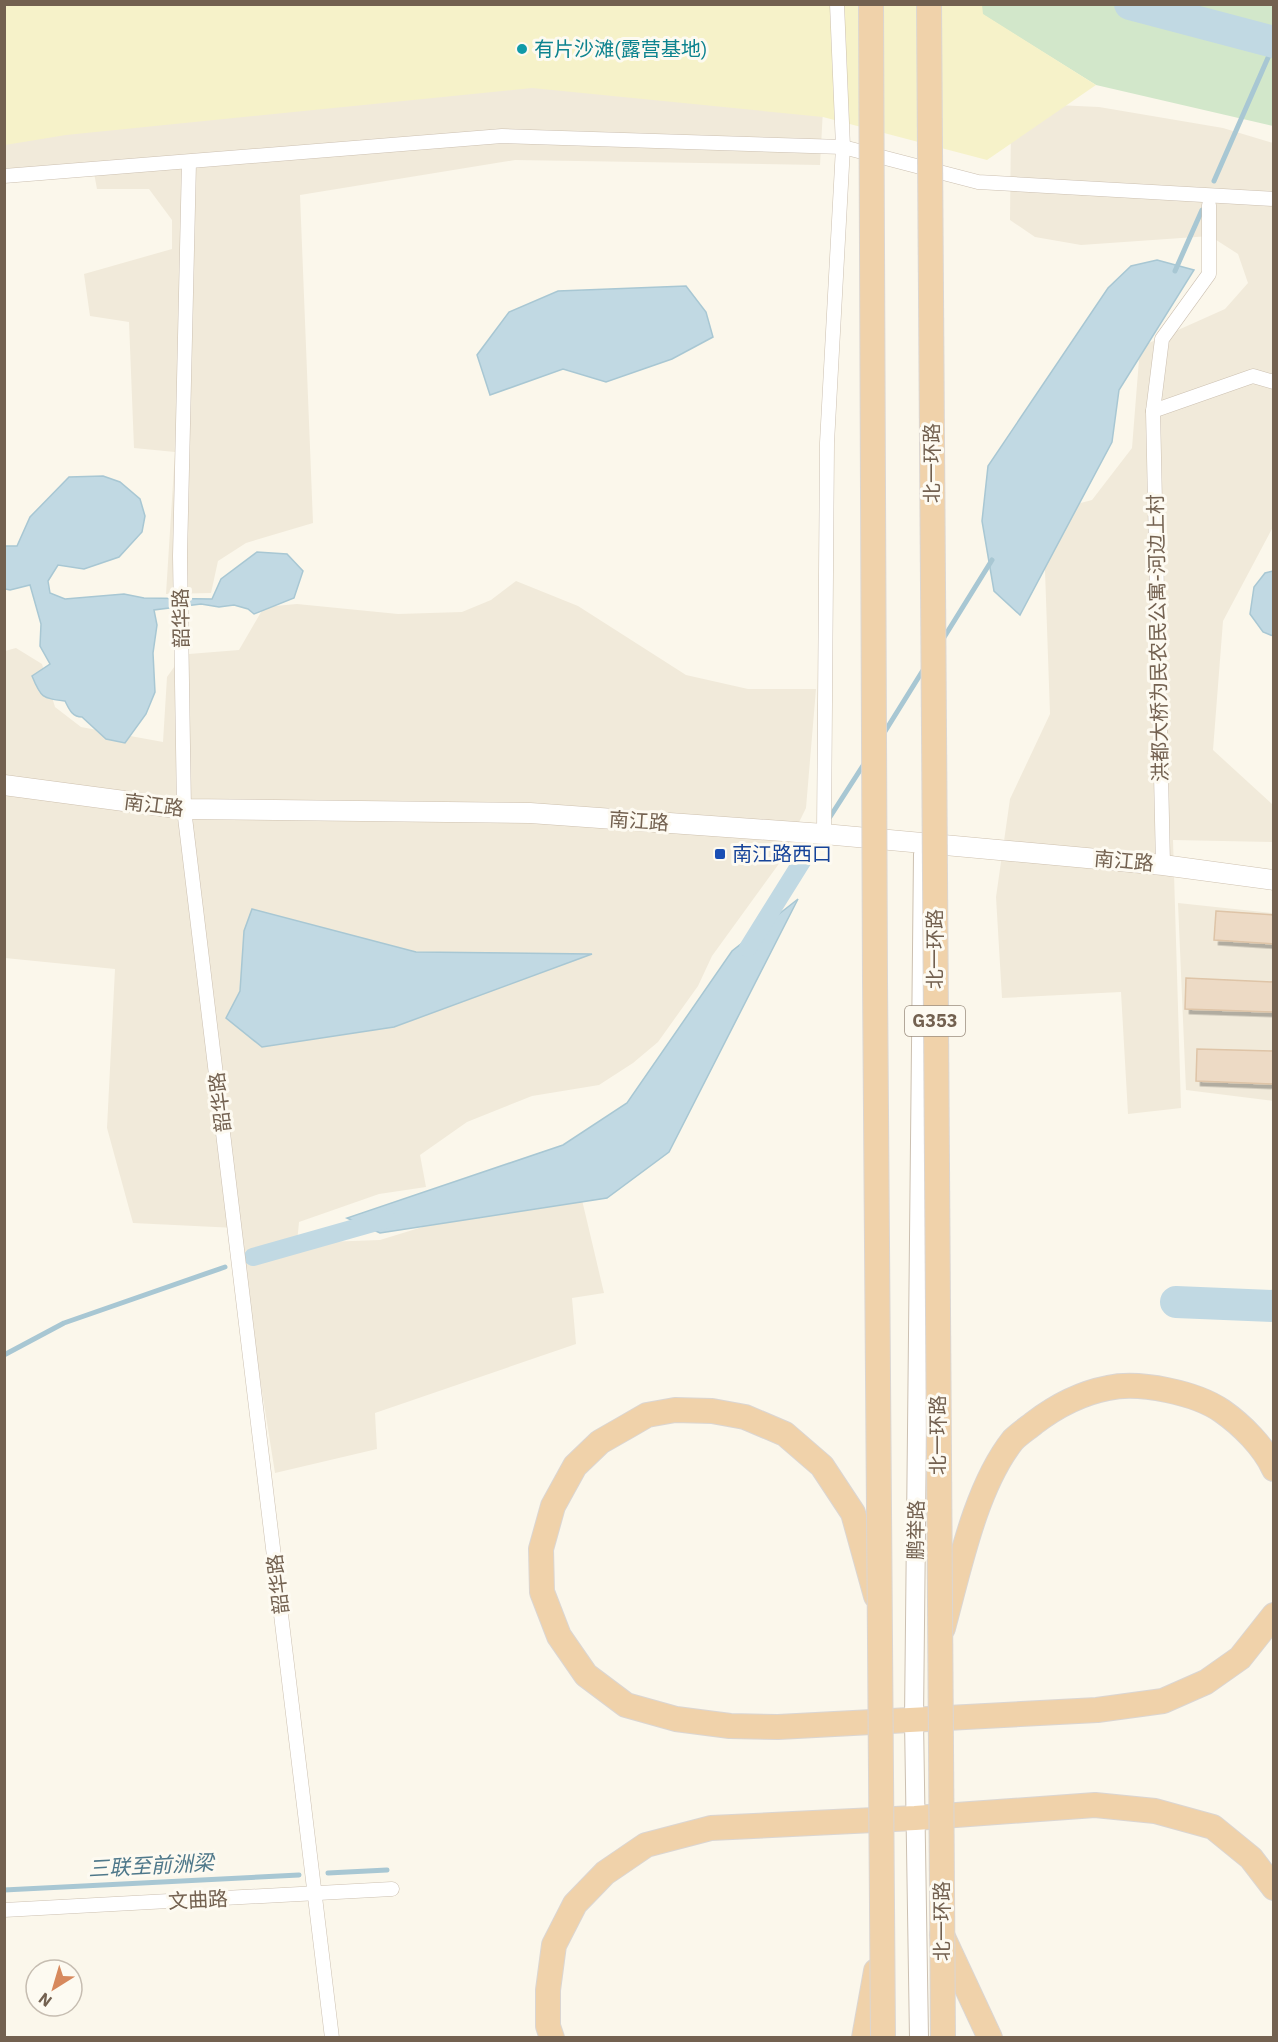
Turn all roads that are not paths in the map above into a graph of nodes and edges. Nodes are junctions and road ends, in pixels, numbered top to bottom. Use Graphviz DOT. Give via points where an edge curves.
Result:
graph roads {
  1 [pos="837,4"];
  2 [pos="871,4"];
  3 [pos="929,4"];
  4 [pos="843,147"];
  5 [pos="189,162"];
  6 [pos="4,176"];
  7 [pos="1274,199"];
  8 [pos="1209,205"];
  9 [pos="1274,382"];
  10 [pos="1154,411"];
  11 [pos="4,785"];
  12 [pos="184,809"];
  13 [pos="824,834"];
  14 [pos="923,843"];
  15 [pos="1163,865"];
  16 [pos="1274,880"];
  17 [pos="1274,1469"];
  18 [pos="879,1606"];
  19 [pos="1274,1615"];
  20 [pos="940,1639"];
  21 [pos="914,1720"];
  22 [pos="915,1818"];
  23 [pos="1274,1888"];
  24 [pos="392,1889"];
  25 [pos="316,1895"];
  26 [pos="4,1910"];
  27 [pos="942,1935"];
  28 [pos="881,1939"];
  29 [pos="332,2037"];
  30 [pos="552,2037"];
  31 [pos="864,2037"];
  32 [pos="883,2037"];
  33 [pos="919,2037"];
  34 [pos="943,2037"];
  35 [pos="990,2037"];
  1 -- 4 [label="street"];
  2 -- 18 [label="highway, bridge"];
  3 -- 20 [label="highway, 北一环路 / G353, bridge"];
  4 -- 5 [label="street" via="501,136"];
  4 -- 7 [label="street" via="978,182"];
  4 -- 13 [label="street" via="826,443"];
  5 -- 6 [label="street"];
  5 -- 12 [label="street, 韶华路" via="180,556"];
  8 -- 10 [label="street, 洪都大桥为民农民公寓-河边上村" via="1209,274 1162,339"];
  9 -- 10 [label="street" via="1253,376"];
  10 -- 15 [label="street, 洪都大桥为民农民公寓-河边上村"];
  11 -- 12 [label="main road, 南江路"];
  12 -- 13 [label="main road, 南江路" via="530,813"];
  12 -- 25 [label="street, 韶华路"];
  13 -- 14 [label="main road, 南江路"];
  14 -- 15 [label="main road, 南江路"];
  14 -- 21 [label="street, 鹏举路"];
  15 -- 16 [label="main road, 南江路"];
  17 -- 20 [label="highway, bridge" via="1250,1436 1221,1411 1180,1393 1145,1386 1109,1387 1070,1401 1014,1439 993,1472 971,1527"];
  18 -- 21 [label="highway" via="853,1513 822,1466 785,1434 744,1417 712,1411 647,1415 600,1442 575,1466 553,1506 541,1549 542,1592 559,1636 586,1675 626,1705 676,1719 730,1725 778,1727"];
  18 -- 28 [label="highway, bridge"];
  19 -- 21 [label="highway" via="1240,1658 1206,1682 1162,1701 1097,1710"];
  20 -- 27 [label="highway, 北一环路 / G353, bridge"];
  21 -- 22 [label="street, 鹏举路"];
  22 -- 23 [label="highway" via="1095,1805 1155,1811 1213,1827 1251,1857"];
  22 -- 30 [label="highway" via="711,1828 646,1845 605,1874 575,1905 554,1945 548,1990 548,2026"];
  22 -- 33 [label="street, 鹏举路"];
  24 -- 25 [label="street, 文曲路"];
  25 -- 26 [label="street, 文曲路"];
  25 -- 29 [label="street, 韶华路"];
  27 -- 34 [label="highway, 北一环路 / G353, bridge"];
  27 -- 35 [label="highway"];
  28 -- 31 [label="highway, bridge"];
  28 -- 32 [label="highway, bridge"];
}
